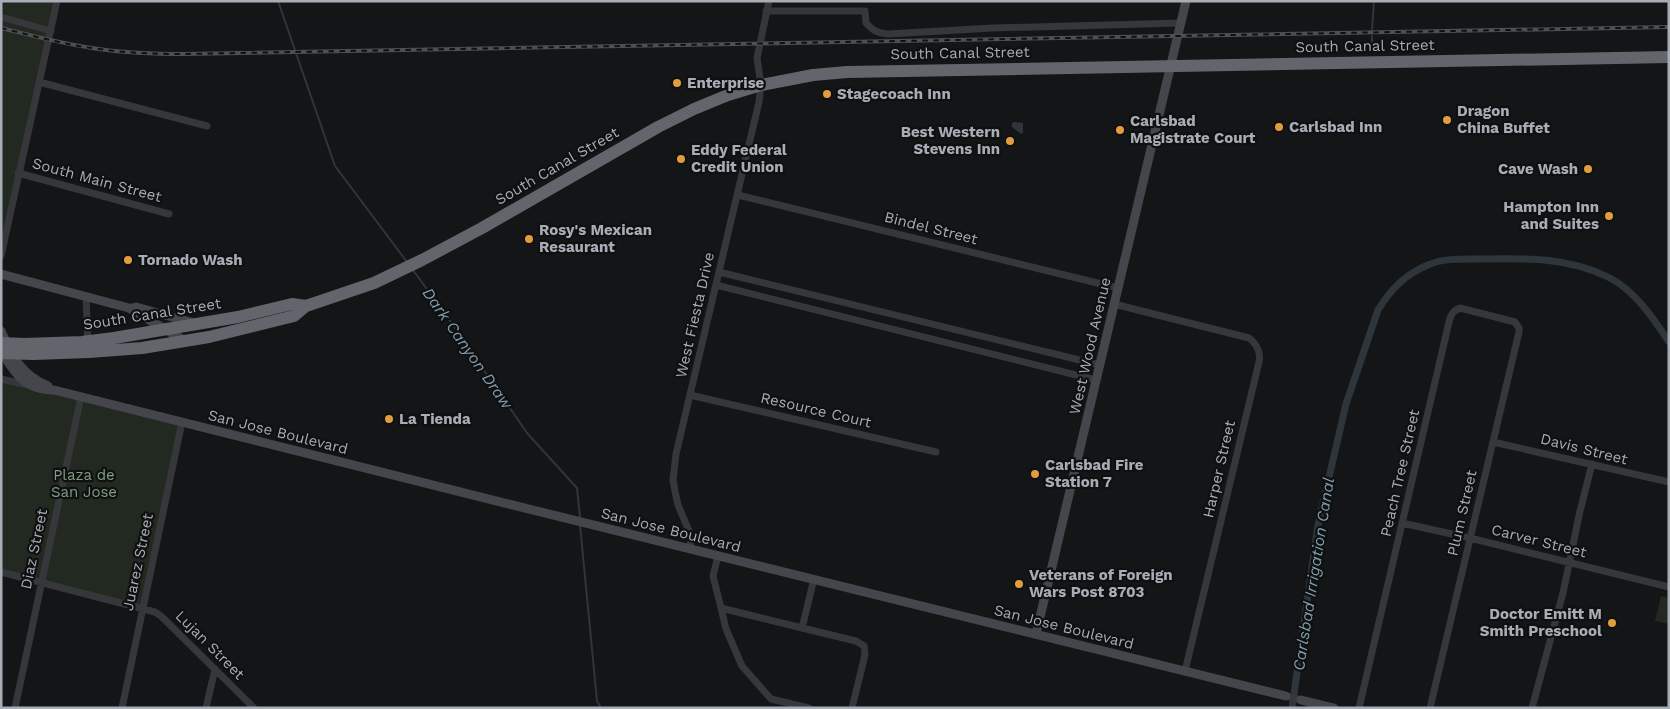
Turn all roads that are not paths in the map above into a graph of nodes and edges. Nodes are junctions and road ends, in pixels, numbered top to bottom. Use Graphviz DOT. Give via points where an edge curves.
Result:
graph roads {
  1 [pos="57,1"];
  2 [pos="769,1"];
  3 [pos="1186,1"];
  4 [pos="766,11"];
  5 [pos="1,17"];
  6 [pos="1181,23"];
  7 [pos="51,30"];
  8 [pos="1669,57"];
  9 [pos="1170,65"];
  10 [pos="39,82"];
  11 [pos="761,85"];
  12 [pos="207,126"];
  13 [pos="18,173"];
  14 [pos="738,195"];
  15 [pos="169,214"];
  16 [pos="1,256"];
  17 [pos="719,272"];
  18 [pos="1,274"];
  19 [pos="716,285"];
  20 [pos="1118,288"];
  21 [pos="86,297"];
  22 [pos="1114,304"];
  23 [pos="306,306"];
  24 [pos="128,308"];
  25 [pos="197,324"];
  26 [pos="1517,325"];
  27 [pos="164,330"];
  28 [pos="1,331"];
  29 [pos="186,341"];
  30 [pos="1,343"];
  31 [pos="88,347"];
  32 [pos="1,352"];
  33 [pos="1100,365"];
  34 [pos="1,379"];
  35 [pos="1096,380"];
  36 [pos="30,386"];
  37 [pos="54,390"];
  38 [pos="690,395"];
  39 [pos="81,397"];
  40 [pos="182,422"];
  41 [pos="1493,442"];
  42 [pos="936,452"];
  43 [pos="1592,464"];
  44 [pos="1669,482"];
  45 [pos="1402,523"];
  46 [pos="1470,538"];
  47 [pos="689,549"];
  48 [pos="718,556"];
  49 [pos="1570,562"];
  50 [pos="1,572"];
  51 [pos="814,579"];
  52 [pos="41,582"];
  53 [pos="1669,587"];
  54 [pos="721,608"];
  55 [pos="142,609"];
  56 [pos="802,628"];
  57 [pos="1036,634"];
  58 [pos="215,669"];
  59 [pos="1185,670"];
  60 [pos="1286,696"];
  61 [pos="771,699"];
  62 [pos="1301,700"];
  63 [pos="15,708"];
  64 [pos="122,708"];
  65 [pos="206,708"];
  66 [pos="254,708"];
  67 [pos="775,708"];
  68 [pos="809,708"];
  69 [pos="852,708"];
  70 [pos="1334,708"];
  71 [pos="1359,708"];
  72 [pos="1430,708"];
  73 [pos="1532,708"];
  1 -- 7 [label="street"];
  2 -- 4 [label="street, West Fiesta Drive"];
  3 -- 6 [label="street, West Wood Avenue"];
  4 -- 6 [label="street" via="865,11 866,24 878,33 888,34"];
  4 -- 11 [label="street, West Fiesta Drive" via="758,58"];
  5 -- 7 [label="street"];
  6 -- 9 [label="street, West Wood Avenue"];
  7 -- 10 [label="street"];
  8 -- 9 [label="highway, South Canal Street"];
  9 -- 11 [label="highway, South Canal Street" via="847,72"];
  9 -- 20 [label="street, West Wood Avenue"];
  10 -- 12 [label="street"];
  10 -- 13 [label="street"];
  11 -- 14 [label="street, West Fiesta Drive"];
  11 -- 23 [label="highway, South Canal Street" via="679,115 399,272"];
  13 -- 15 [label="street, South Main Street"];
  13 -- 16 [label="street"];
  14 -- 17 [label="street, West Fiesta Drive"];
  14 -- 20 [label="street, Bindel Street"];
  17 -- 19 [label="street, West Fiesta Drive"];
  17 -- 33 [label="street"];
  18 -- 21 [label="street"];
  19 -- 35 [label="street"];
  19 -- 38 [label="street, West Fiesta Drive"];
  20 -- 22 [label="street, West Wood Avenue"];
  21 -- 24 [label="street"];
  21 -- 31 [label="street"];
  22 -- 33 [label="street, West Wood Avenue"];
  22 -- 59 [label="street, Harper Street" via="1249,338 1256,344 1260,357"];
  23 -- 25 [label="highway, South Canal Street" via="292,304"];
  23 -- 29 [label="highway, South Canal Street" via="294,316"];
  24 -- 25 [label="street" via="136,307"];
  24 -- 27 [label="street"];
  25 -- 27 [label="highway, South Canal Street"];
  26 -- 41 [label="street, Plum Street" via="1519,332"];
  26 -- 45 [label="street, Peach Tree Street" via="1511,320 1465,308 1451,314"];
  27 -- 29 [label="street"];
  27 -- 31 [label="highway, South Canal Street"];
  28 -- 37 [label="street" via="22,369 37,382"];
  29 -- 31 [label="highway, South Canal Street" via="142,348"];
  30 -- 31 [label="highway, South Canal Street, bridge"];
  31 -- 32 [label="highway, South Canal Street, bridge" via="33,354"];
  32 -- 36 [label="street"];
  33 -- 35 [label="street, West Wood Avenue"];
  34 -- 36 [label="street, San Jose Boulevard"];
  35 -- 57 [label="street, West Wood Avenue"];
  36 -- 37 [label="street, San Jose Boulevard"];
  37 -- 39 [label="street, San Jose Boulevard"];
  38 -- 42 [label="street, Resource Court"];
  38 -- 47 [label="street, West Fiesta Drive" via="673,480 678,505 692,538"];
  39 -- 40 [label="street, San Jose Boulevard"];
  39 -- 52 [label="street, Diaz Street"];
  40 -- 47 [label="street, San Jose Boulevard"];
  40 -- 55 [label="street, Juarez Street"];
  41 -- 43 [label="street, Davis Street"];
  41 -- 46 [label="street, Plum Street"];
  43 -- 44 [label="street, Davis Street"];
  43 -- 49 [label="street"];
  45 -- 46 [label="street, Carver Street"];
  45 -- 71 [label="street, Peach Tree Street"];
  46 -- 49 [label="street, Carver Street"];
  46 -- 72 [label="street, Plum Street"];
  47 -- 48 [label="street, San Jose Boulevard"];
  48 -- 51 [label="street, San Jose Boulevard"];
  48 -- 54 [label="street" via="713,576"];
  49 -- 53 [label="street, Carver Street"];
  49 -- 73 [label="street"];
  50 -- 52 [label="street, Lujan Street"];
  51 -- 56 [label="street"];
  51 -- 57 [label="street, San Jose Boulevard"];
  52 -- 55 [label="street, Lujan Street"];
  52 -- 63 [label="street, Diaz Street"];
  54 -- 56 [label="street"];
  54 -- 61 [label="street" via="742,666"];
  55 -- 58 [label="street, Lujan Street" via="161,616"];
  55 -- 64 [label="street, Juarez Street"];
  56 -- 69 [label="street" via="856,641 864,646 865,655"];
  57 -- 59 [label="street, San Jose Boulevard"];
  58 -- 65 [label="street"];
  58 -- 66 [label="street, Lujan Street"];
  59 -- 60 [label="street, San Jose Boulevard"];
  60 -- 62 [label="street, San Jose Boulevard"];
  61 -- 67 [label="street"];
  61 -- 68 [label="street"];
  62 -- 70 [label="street, San Jose Boulevard"];
}
